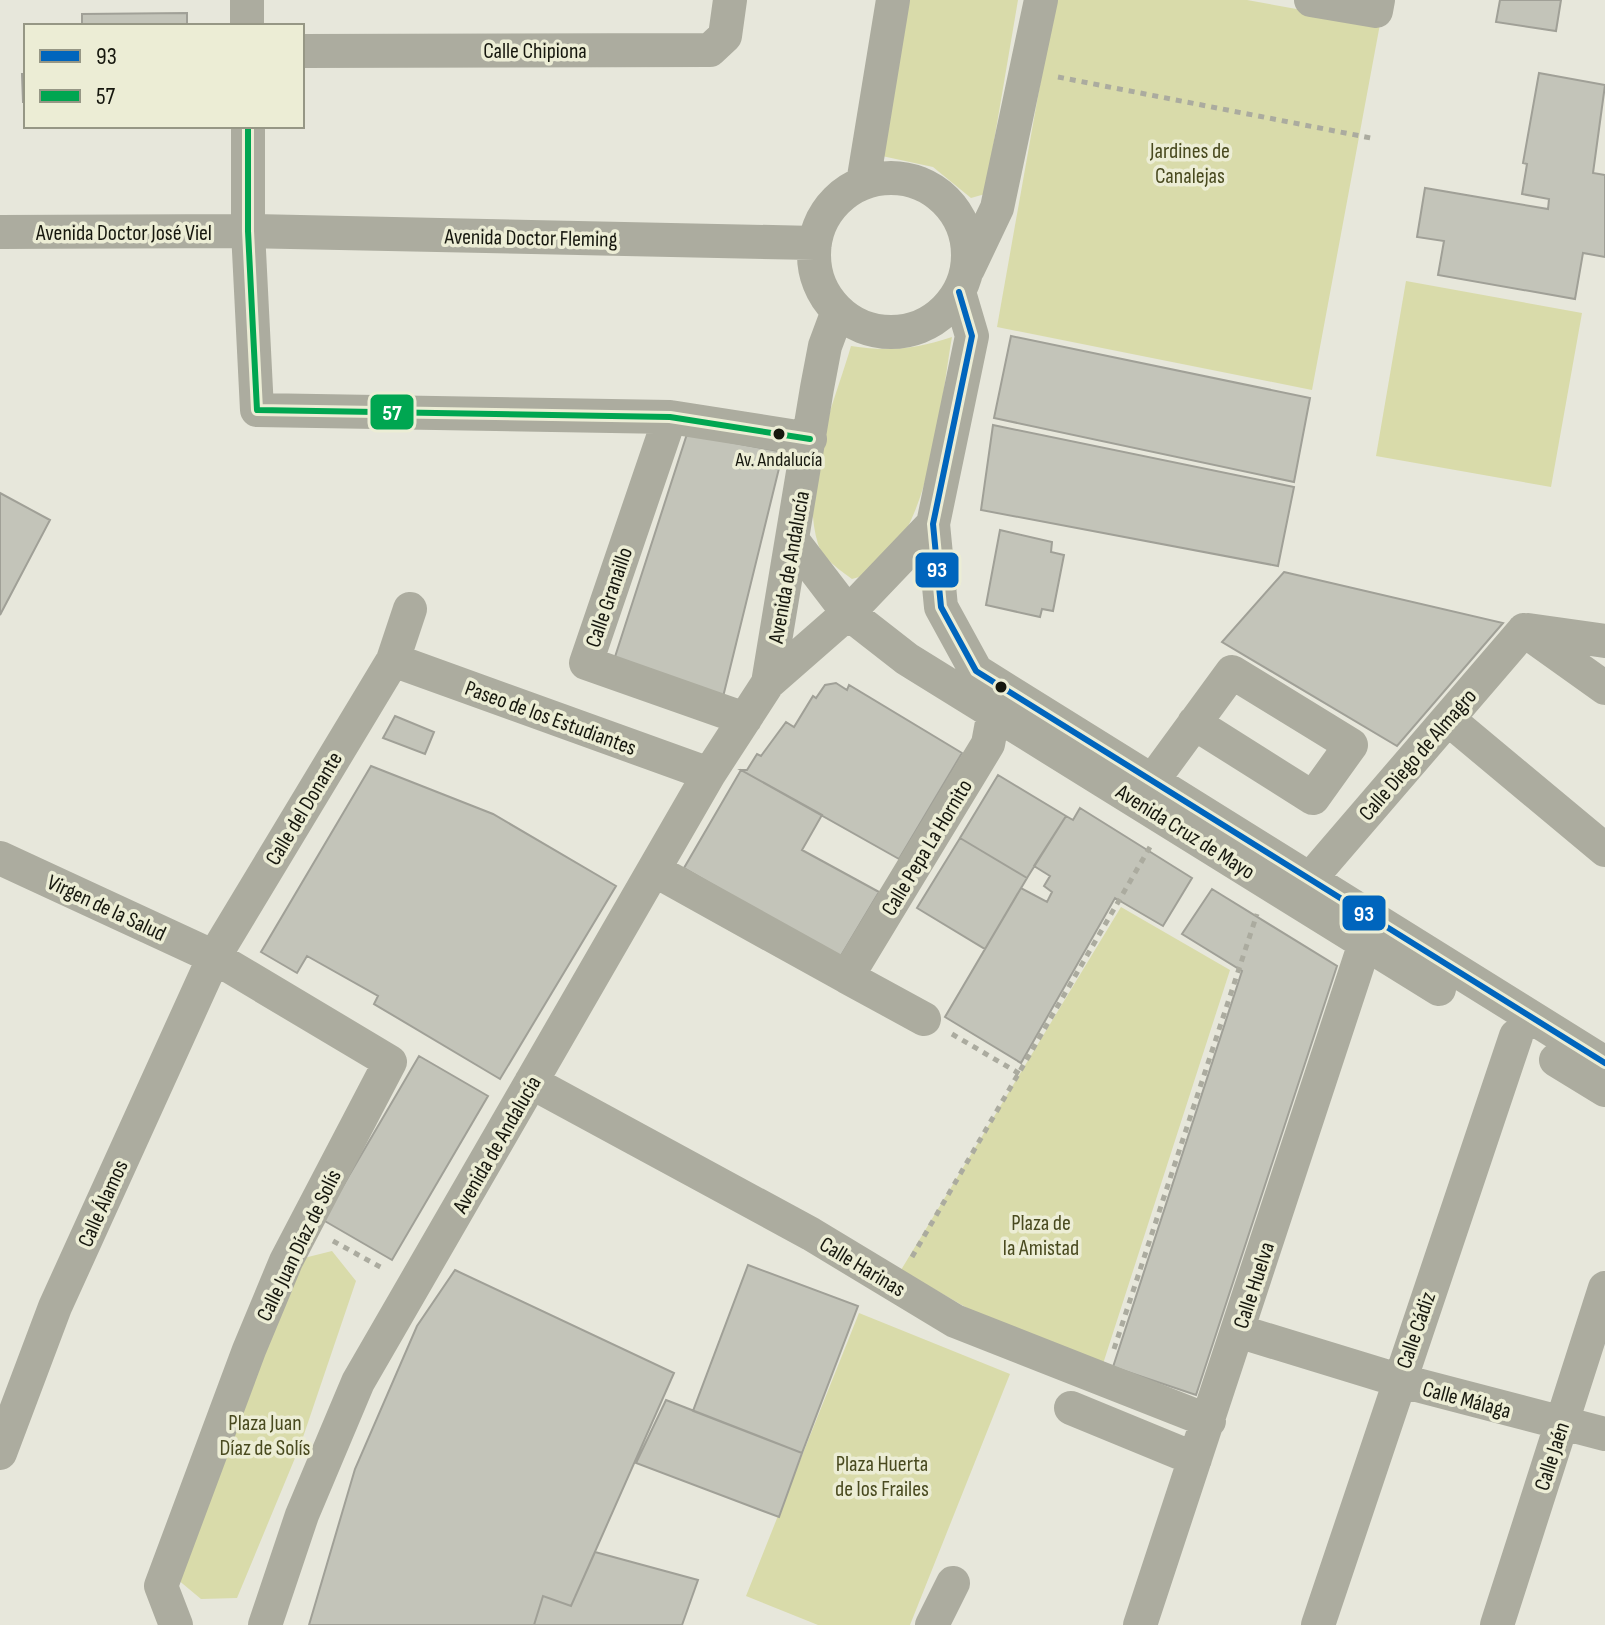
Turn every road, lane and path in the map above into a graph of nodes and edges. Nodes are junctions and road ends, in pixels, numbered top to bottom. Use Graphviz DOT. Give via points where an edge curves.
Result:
graph roads {
  1 [pos="247,0"];
  2 [pos="730,0"];
  3 [pos="893,0"];
  4 [pos="1041,0"];
  5 [pos="1311,0"];
  6 [pos="1377,6"];
  7 [pos="247,24"];
  8 [pos="304,51"];
  9 [pos="1026,71"];
  10 [pos="248,128"];
  11 [pos="1371,138"];
  12 [pos="863,183"];
  13 [pos="248,231"];
  14 [pos="0,232"];
  15 [pos="815,243"];
  16 [pos="963,281"];
  17 [pos="838,311"];
  18 [pos="670,417"];
  19 [pos="810,439"];
  20 [pos="933,524"];
  21 [pos="793,541"];
  22 [pos="410,609"];
  23 [pos="848,613"];
  24 [pos="1524,630"];
  25 [pos="1605,641"];
  26 [pos="393,660"];
  27 [pos="768,683"];
  28 [pos="1605,688"];
  29 [pos="994,712"];
  30 [pos="745,719"];
  31 [pos="1448,719"];
  32 [pos="1194,723"];
  33 [pos="709,774"];
  34 [pos="1153,780"];
  35 [pos="1166,819"];
  36 [pos="1605,850"];
  37 [pos="0,858"];
  38 [pos="656,871"];
  39 [pos="1310,879"];
  40 [pos="1267,882"];
  41 [pos="1365,943"];
  42 [pos="214,957"];
  43 [pos="847,977"];
  44 [pos="924,1019"];
  45 [pos="1516,1036"];
  46 [pos="1605,1063"];
  47 [pos="1020,1074"];
  48 [pos="531,1082"];
  49 [pos="1605,1090"];
  50 [pos="304,1225"];
  51 [pos="896,1285"];
  52 [pos="413,1286"];
  53 [pos="1605,1288"];
  54 [pos="1238,1331"];
  55 [pos="1104,1379"];
  56 [pos="1398,1380"];
  57 [pos="1071,1408"];
  58 [pos="1209,1421"];
  59 [pos="1561,1424"];
  60 [pos="1605,1434"];
  61 [pos="0,1453"];
  62 [pos="1195,1459"];
  63 [pos="953,1583"];
  64 [pos="176,1625"];
  65 [pos="265,1625"];
  66 [pos="932,1625"];
  67 [pos="1140,1625"];
  68 [pos="1318,1625"];
  69 [pos="1497,1625"];
  1 -- 7 [label="street"];
  2 -- 8 [label="street, Calle Chipiona" via="725,36 710,50"];
  3 -- 12 [label="street"];
  4 -- 9 [label="street"];
  5 -- 6 [label="street"];
  9 -- 11 [label="path"];
  9 -- 16 [label="street" via="997,208"];
  10 -- 13 [label="street"];
  12 -- 15 [label="street" via="840,197 823,217"];
  12 -- 16 [label="street" via="890,178 917,182 940,196 958,217 968,242"];
  13 -- 14 [label="street, Avenida Doctor José Viel"];
  13 -- 15 [label="street, Avenida Doctor Fleming"];
  13 -- 18 [label="street" via="257,410"];
  15 -- 17 [label="street" via="815,268 823,292"];
  16 -- 17 [label="street" via="947,309 932,321 894,332 864,327"];
  16 -- 20 [label="street" via="972,336"];
  17 -- 19 [label="street, Avenida de Andalucía" via="825,346"];
  18 -- 19 [label="street"];
  18 -- 30 [label="street, Calle Granaillo" via="586,663"];
  19 -- 21 [label="street, Avenida de Andalucía"];
  20 -- 23 [label="street, Avenida de Andalucía"];
  20 -- 34 [label="street, Avenida Cruz de Mayo" via="941,607 976,671"];
  21 -- 23 [label="street, Avenida Cruz de Mayo"];
  21 -- 27 [label="street, Avenida de Andalucía"];
  22 -- 26 [label="street, Calle del Donante"];
  23 -- 27 [label="street, Avenida de Andalucía"];
  23 -- 29 [label="street, Avenida Cruz de Mayo" via="907,659"];
  24 -- 25 [label="street"];
  24 -- 28 [label="street"];
  24 -- 31 [label="street, Calle Diego de Almagro"];
  26 -- 33 [label="street, Paseo de los Estudiantes"];
  26 -- 42 [label="street, Calle del Donante"];
  27 -- 30 [label="street, Avenida de Andalucía"];
  29 -- 35 [label="street, Avenida Cruz de Mayo"];
  29 -- 43 [label="street, Calle Pepa La Hornito" via="988,744"];
  30 -- 33 [label="street, Avenida de Andalucía"];
  31 -- 36 [label="street"];
  31 -- 39 [label="street, Calle Diego de Almagro"];
  32 -- 34 [label="street"];
  33 -- 38 [label="street, Avenida de Andalucía"];
  34 -- 39 [label="street, Avenida Cruz de Mayo"];
  35 -- 40 [label="street, Avenida Cruz de Mayo"];
  35 -- 47 [label="path"];
  37 -- 42 [label="street, Virgen de la Salud"];
  38 -- 43 [label="street"];
  38 -- 48 [label="street, Avenida de Andalucía"];
  39 -- 46 [label="street, Avenida Cruz de Mayo"];
  40 -- 41 [label="street, Avenida Cruz de Mayo"];
  40 -- 55 [label="path"];
  41 -- 45 [label="street, Avenida Cruz de Mayo"];
  41 -- 54 [label="street, Calle Huelva"];
  42 -- 50 [label="street, Calle Juan Díaz de Solís" via="390,1062"];
  42 -- 61 [label="street, Calle Álamos" via="55,1307"];
  43 -- 44 [label="street"];
  44 -- 47 [label="path"];
  45 -- 49 [label="street, Avenida Cruz de Mayo"];
  45 -- 56 [label="street, Calle Cádiz"];
  47 -- 51 [label="path"];
  48 -- 51 [label="street, Calle Harinas"];
  48 -- 52 [label="street, Avenida de Andalucía"];
  50 -- 52 [label="path"];
  50 -- 64 [label="street, Calle Juan Díaz de Solís" via="249,1350 161,1586"];
  51 -- 55 [label="street, Calle Harinas" via="955,1321"];
  52 -- 65 [label="street, Avenida de Andalucía" via="358,1382 302,1515"];
  53 -- 59 [label="street, Calle Jaén"];
  54 -- 56 [label="street, Calle Málaga"];
  54 -- 58 [label="street, Calle Huelva"];
  55 -- 58 [label="street, Calle Harinas"];
  56 -- 59 [label="street, Calle Málaga"];
  56 -- 68 [label="street, Calle Cádiz"];
  57 -- 62 [label="street"];
  58 -- 62 [label="street, Calle Huelva"];
  59 -- 60 [label="street, Calle Málaga"];
  59 -- 69 [label="street, Calle Jaén"];
  62 -- 67 [label="street, Calle Huelva"];
  63 -- 66 [label="street"];
}
